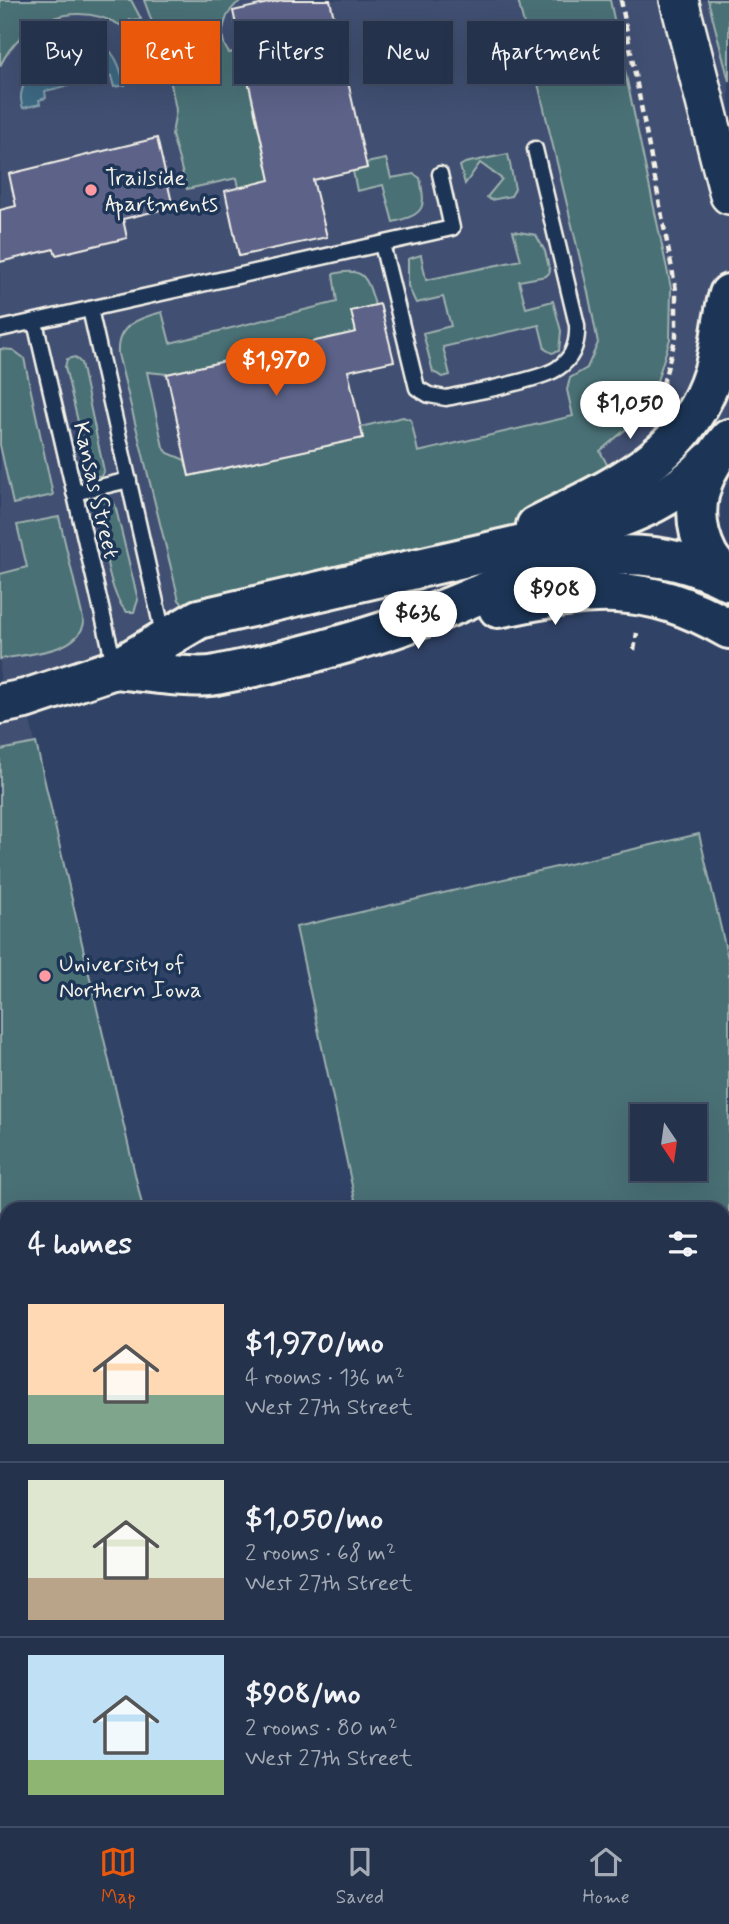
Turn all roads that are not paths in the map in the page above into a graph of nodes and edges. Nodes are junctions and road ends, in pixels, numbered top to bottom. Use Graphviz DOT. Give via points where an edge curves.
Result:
graph roads {
  1 [pos="679,0"];
  2 [pos="535,149"];
  3 [pos="440,174"];
  4 [pos="729,194"];
  5 [pos="382,244"];
  6 [pos="729,294"];
  7 [pos="89,309"];
  8 [pos="35,322"];
  9 [pos="0,330"];
  10 [pos="720,450"];
  11 [pos="129,480"];
  12 [pos="75,493"];
  13 [pos="489,551"];
  14 [pos="729,581"];
  15 [pos="729,629"];
  16 [pos="386,631"];
  17 [pos="168,656"];
  18 [pos="115,669"];
  19 [pos="0,704"];
  1 -- 4 [label="street"];
  2 -- 5 [label="lane" via="577,325 574,350 557,369 446,398 417,388"];
  3 -- 5 [label="lane" via="452,228"];
  5 -- 7 [label="lane"];
  6 -- 13 [label="main road" via="702,403 665,452 642,469"];
  7 -- 8 [label="lane"];
  7 -- 11 [label="lane"];
  8 -- 9 [label="lane"];
  8 -- 12 [label="lane, Kansas Street"];
  10 -- 13 [label="main road" via="692,481 629,515"];
  10 -- 14 [label="main road" via="699,491 698,525 709,556"];
  11 -- 12 [label="lane"];
  11 -- 17 [label="lane"];
  12 -- 18 [label="lane, Kansas Street"];
  13 -- 17 [label="main road" via="199,619"];
  14 -- 16 [label="main road" via="688,563 631,554 603,555 555,566"];
  15 -- 16 [label="main road" via="693,609 615,592 572,593"];
  16 -- 17 [label="main road" via="212,676"];
  17 -- 18 [label="main road"];
  18 -- 19 [label="main road"];
}
